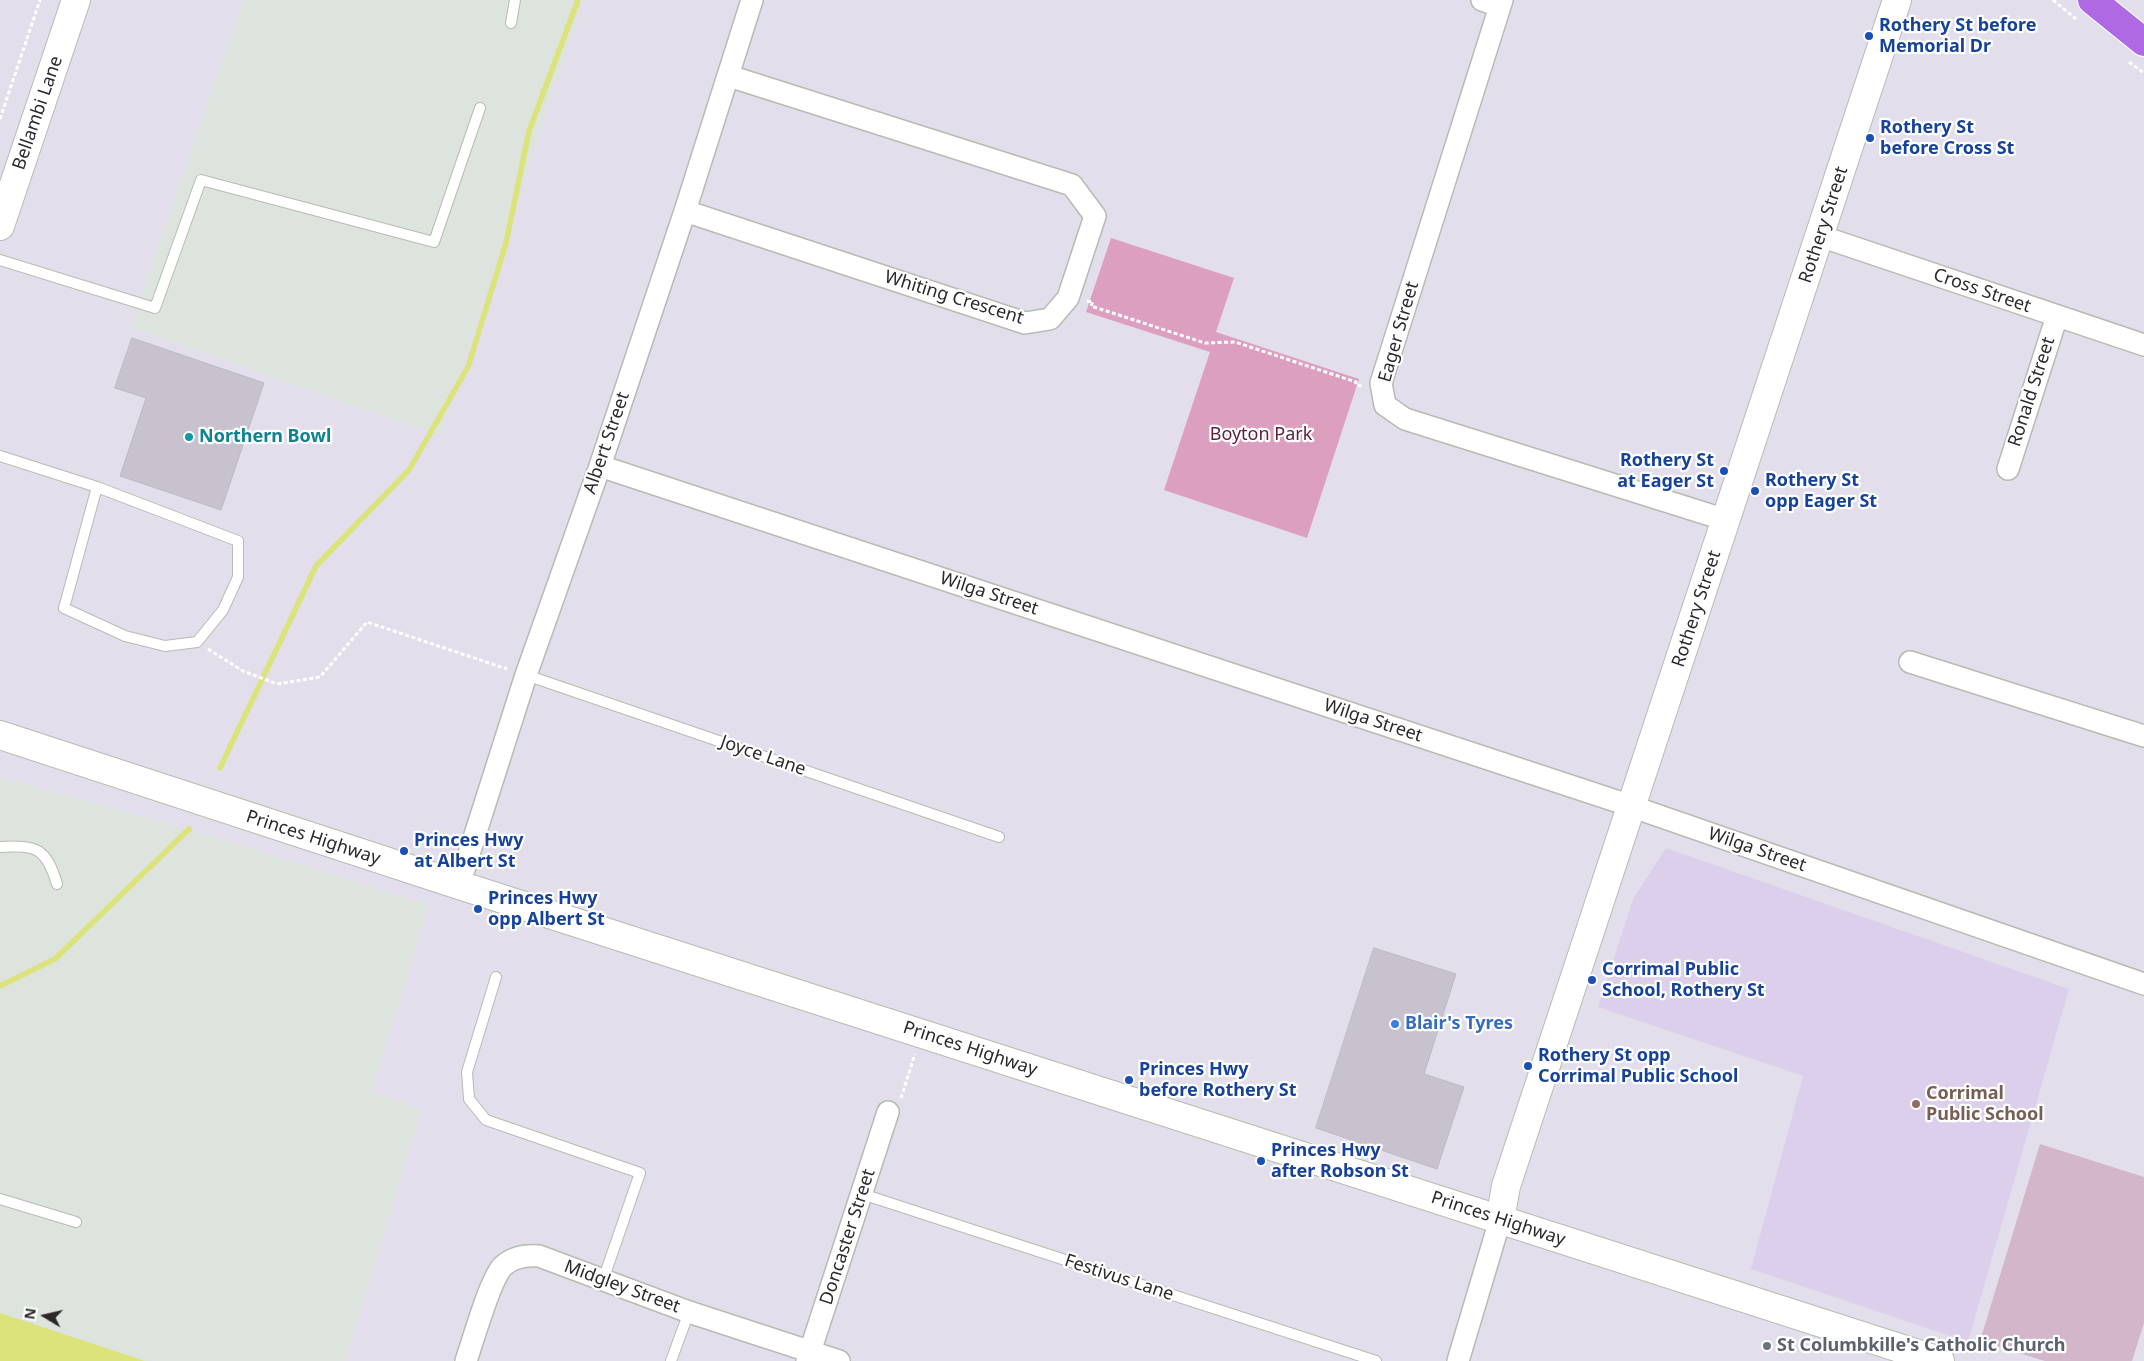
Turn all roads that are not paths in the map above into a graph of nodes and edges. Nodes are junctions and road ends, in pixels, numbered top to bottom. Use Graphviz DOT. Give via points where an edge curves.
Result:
graph roads {
  1 [pos="76,0"];
  2 [pos="516,0"];
  3 [pos="752,0"];
  4 [pos="1897,0"];
  5 [pos="2092,0"];
  6 [pos="1495,2"];
  7 [pos="511,23"];
  8 [pos="2144,42"];
  9 [pos="728,76"];
  10 [pos="480,108"];
  11 [pos="685,211"];
  12 [pos="0,226"];
  13 [pos="1820,236"];
  14 [pos="0,260"];
  15 [pos="2057,316"];
  16 [pos="2144,345"];
  17 [pos="0,456"];
  18 [pos="600,466"];
  19 [pos="2008,469"];
  20 [pos="98,487"];
  21 [pos="1726,520"];
  22 [pos="1910,662"];
  23 [pos="526,675"];
  24 [pos="0,735"];
  25 [pos="2144,736"];
  26 [pos="1633,807"];
  27 [pos="999,837"];
  28 [pos="0,847"];
  29 [pos="57,884"];
  30 [pos="459,885"];
  31 [pos="496,977"];
  32 [pos="2144,984"];
  33 [pos="894,1107"];
  34 [pos="862,1194"];
  35 [pos="0,1200"];
  36 [pos="1500,1220"];
  37 [pos="76,1222"];
  38 [pos="603,1280"];
  39 [pos="690,1312"];
  40 [pos="808,1356"];
  41 [pos="466,1361"];
  42 [pos="671,1361"];
  43 [pos="839,1361"];
  44 [pos="1376,1361"];
  45 [pos="1458,1361"];
  46 [pos="1940,1361"];
  1 -- 12 [label="main road, Bellambi Lane"];
  2 -- 7 [label="lane"];
  3 -- 9 [label="street, Albert Street"];
  4 -- 13 [label="main road, Rothery Street"];
  5 -- 8 [label="main road"];
  6 -- 21 [label="street, Eager Street" via="1381,383 1385,405 1405,418"];
  9 -- 11 [label="street, Albert Street"];
  9 -- 11 [label="street, Whiting Crescent" via="1072,185 1095,216 1068,296 1050,319 1024,323"];
  10 -- 14 [label="lane" via="434,242 201,180 155,308"];
  11 -- 18 [label="street, Albert Street"];
  13 -- 15 [label="street, Cross Street"];
  13 -- 21 [label="main road, Rothery Street"];
  15 -- 16 [label="street, Cross Street"];
  15 -- 19 [label="street, Ronald Street"];
  17 -- 20 [label="lane"];
  18 -- 23 [label="street, Albert Street"];
  18 -- 26 [label="street, Wilga Street"];
  20 -- 20 [label="lane" via="238,541 238,577 223,610 197,642 165,646 125,636 64,608"];
  21 -- 26 [label="main road, Rothery Street"];
  22 -- 25 [label="street"];
  23 -- 27 [label="lane, Joyce Lane"];
  23 -- 30 [label="street, Albert Street"];
  24 -- 30 [label="main road, Princes Highway"];
  26 -- 32 [label="street, Wilga Street"];
  26 -- 36 [label="main road, Rothery Street" via="1506,1186"];
  28 -- 29 [label="lane" via="34,848 50,861"];
  30 -- 36 [label="main road, Princes Highway"];
  31 -- 38 [label="lane" via="467,1072 469,1099 486,1120 640,1173"];
  33 -- 34 [label="street, Doncaster Street"];
  34 -- 40 [label="street, Doncaster Street"];
  34 -- 44 [label="lane, Festivus Lane"];
  35 -- 37 [label="lane"];
  36 -- 45 [label="street"];
  36 -- 46 [label="main road, Princes Highway"];
  38 -- 39 [label="street, Midgley Street"];
  38 -- 41 [label="street, Midgley Street" via="539,1256 528,1255 508,1262 495,1279"];
  39 -- 40 [label="street, Midgley Street"];
  39 -- 42 [label="lane"];
  40 -- 43 [label="street, Midgley Street"];
}
